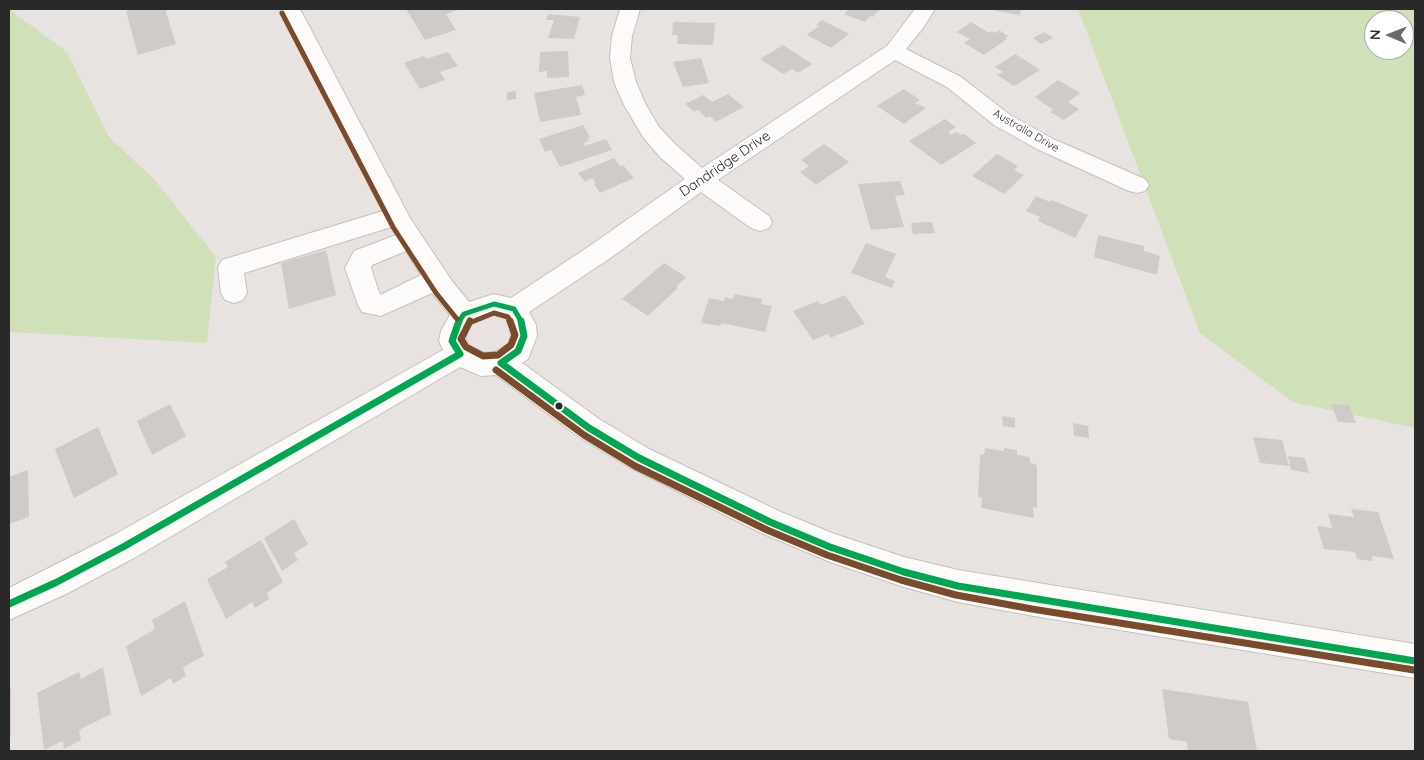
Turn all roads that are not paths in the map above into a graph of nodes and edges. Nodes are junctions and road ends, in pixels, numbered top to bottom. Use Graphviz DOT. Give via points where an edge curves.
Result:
graph roads {
  1 [pos="290,9"];
  2 [pos="630,9"];
  3 [pos="925,9"];
  4 [pos="894,51"];
  5 [pos="701,180"];
  6 [pos="1137,185"];
  7 [pos="397,216"];
  8 [pos="760,222"];
  9 [pos="350,230"];
  10 [pos="412,239"];
  11 [pos="363,258"];
  12 [pos="437,279"];
  13 [pos="234,293"];
  14 [pos="514,310"];
  15 [pos="464,314"];
  16 [pos="460,354"];
  17 [pos="501,363"];
  18 [pos="9,604"];
  19 [pos="1415,661"];
  1 -- 7 [label="street"];
  2 -- 5 [label="street" via="620,58 625,82 651,132"];
  3 -- 4 [label="street, Dandridge Drive"];
  4 -- 5 [label="street, Dandridge Drive"];
  4 -- 6 [label="street, Australia Drive" via="954,82 1002,120 1045,144"];
  5 -- 8 [label="street"];
  5 -- 14 [label="street, Dandridge Drive"];
  7 -- 9 [label="street"];
  7 -- 10 [label="street"];
  9 -- 11 [label="street"];
  9 -- 13 [label="street" via="231,267"];
  10 -- 11 [label="street"];
  10 -- 12 [label="street"];
  11 -- 12 [label="street" via="358,268 371,305 381,306"];
  12 -- 15 [label="street"];
  14 -- 15 [label="street" via="494,304"];
  14 -- 17 [label="street" via="523,325 524,336 518,351"];
  15 -- 16 [label="street" via="452,341"];
  16 -- 17 [label="street" via="481,366"];
  16 -- 18 [label="street" via="123,547"];
  17 -- 19 [label="street" via="589,428 639,458 770,522 904,572 1034,600"];
}
